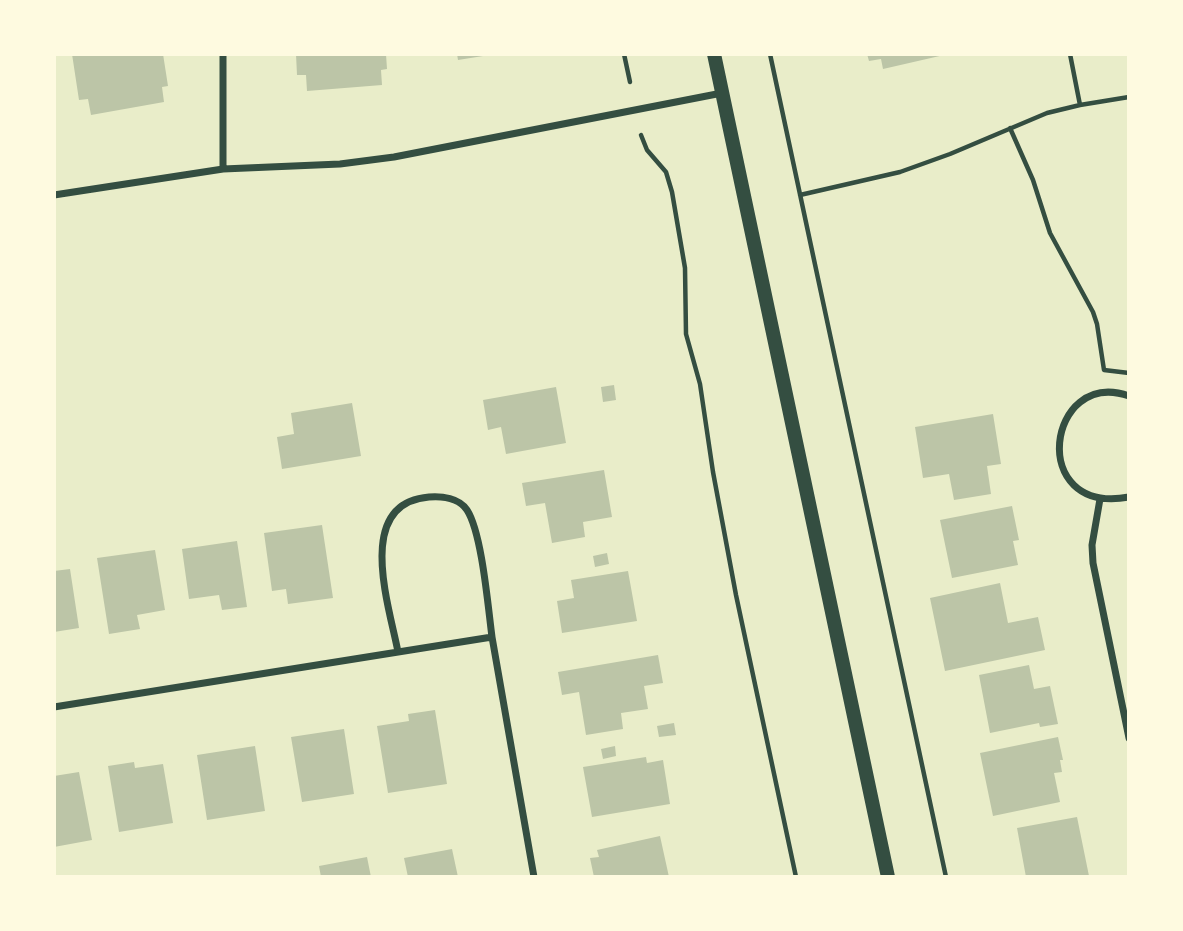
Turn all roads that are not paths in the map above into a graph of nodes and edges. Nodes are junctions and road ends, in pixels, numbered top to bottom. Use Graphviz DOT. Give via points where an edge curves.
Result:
graph roads {
  1 [pos="223,54"];
  2 [pos="714,54"];
  3 [pos="722,93"];
  4 [pos="223,169"];
  5 [pos="54,195"];
  6 [pos="1129,396"];
  7 [pos="1129,497"];
  8 [pos="1100,499"];
  9 [pos="492,637"];
  10 [pos="398,652"];
  11 [pos="54,707"];
  12 [pos="1129,738"];
  13 [pos="534,877"];
  14 [pos="888,877"];
  1 -- 4 [label="street"];
  2 -- 3 [label="main road"];
  3 -- 4 [label="street" via="394,157"];
  3 -- 14 [label="main road"];
  4 -- 5 [label="street"];
  6 -- 8 [label="street" via="1103,393 1086,399 1062,425 1059,460 1066,476"];
  7 -- 8 [label="street"];
  8 -- 12 [label="street" via="1093,563"];
  9 -- 10 [label="street"];
  9 -- 10 [label="street" via="477,536 468,511 452,499 429,497 395,511 383,534 382,562"];
  9 -- 13 [label="street"];
  10 -- 11 [label="street"];
}
